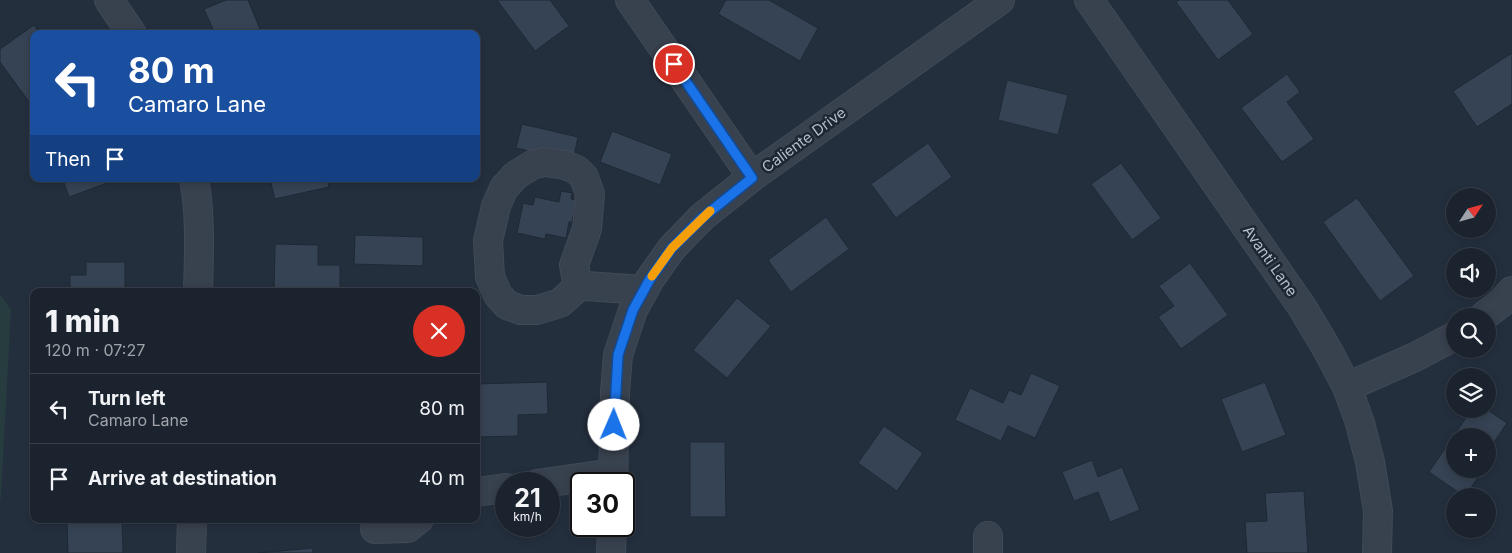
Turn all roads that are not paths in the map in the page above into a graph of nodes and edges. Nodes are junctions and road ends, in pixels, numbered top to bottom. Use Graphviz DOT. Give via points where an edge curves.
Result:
graph roads {
  1 [pos="109,0"];
  2 [pos="630,0"];
  3 [pos="1000,0"];
  4 [pos="1090,0"];
  5 [pos="129,30"];
  6 [pos="752,178"];
  7 [pos="195,182"];
  8 [pos="578,287"];
  9 [pos="198,288"];
  10 [pos="644,290"];
  11 [pos="1512,291"];
  12 [pos="1494,308"];
  13 [pos="1446,341"];
  14 [pos="1346,387"];
  15 [pos="613,472"];
  16 [pos="495,489"];
  17 [pos="480,491"];
  18 [pos="192,523"];
  19 [pos="414,523"];
  20 [pos="375,529"];
  21 [pos="612,537"];
  22 [pos="191,553"];
  23 [pos="611,553"];
  24 [pos="1377,553"];
  1 -- 5 [label="street"];
  2 -- 6 [label="street"];
  3 -- 6 [label="street, Caliente Drive"];
  4 -- 14 [label="street, Avanti Lane" via="1302,307"];
  6 -- 10 [label="street, Caliente Drive" via="702,218 672,248"];
  7 -- 9 [label="street"];
  8 -- 8 [label="street" via="560,303 537,310 521,310 507,305 498,295 490,277 488,241 496,206 504,188 516,175 534,164 565,165 584,177 590,194 588,229 574,265"];
  8 -- 10 [label="street"];
  10 -- 15 [label="street, Caliente Drive" via="633,310 618,355"];
  11 -- 12 [label="street"];
  13 -- 14 [label="street"];
  14 -- 24 [label="street, Avanti Lane" via="1370,462 1378,511"];
  16 -- 17 [label="street"];
  18 -- 22 [label="street"];
  19 -- 20 [label="street" via="408,528"];
  21 -- 23 [label="street"];
}
